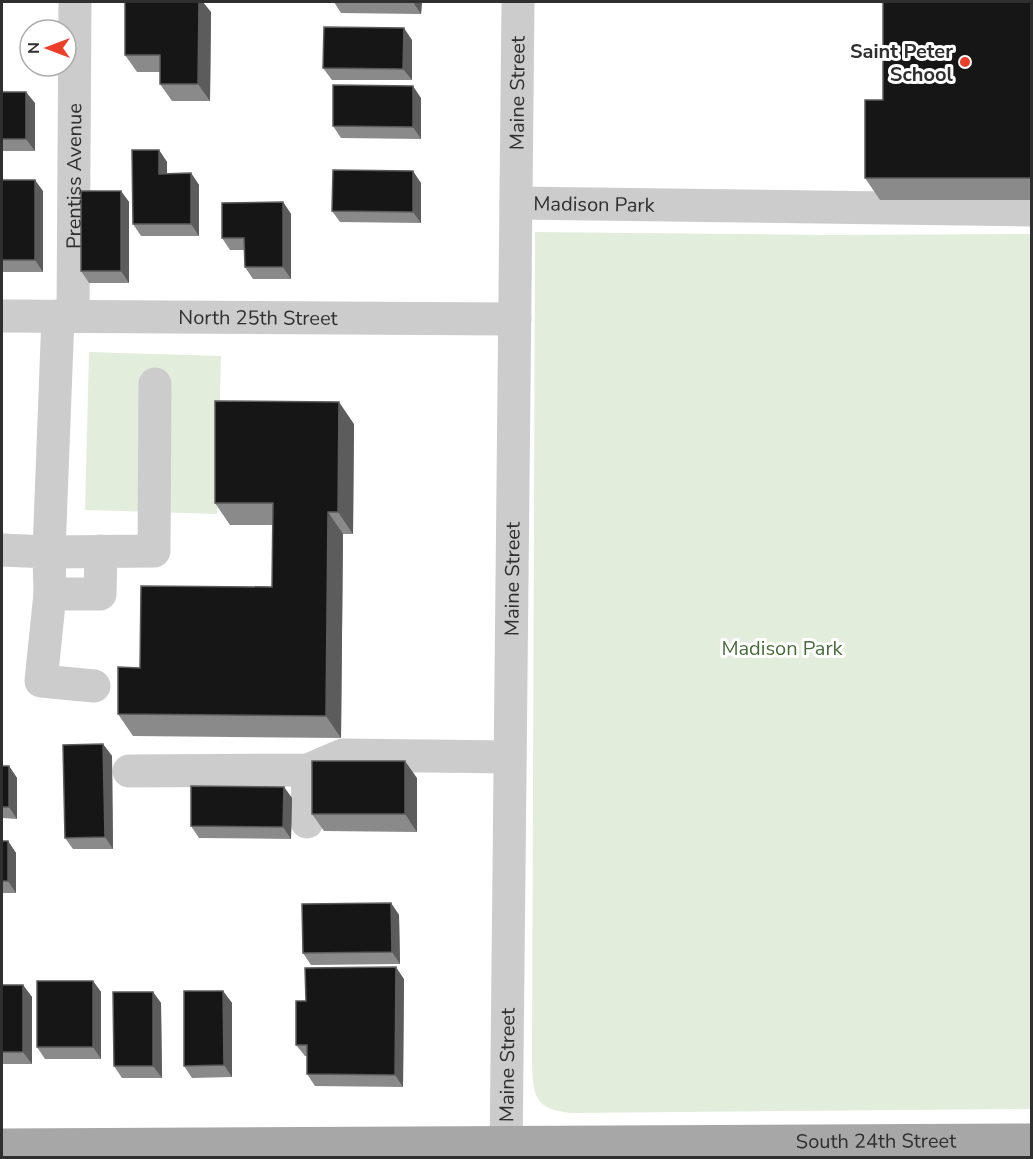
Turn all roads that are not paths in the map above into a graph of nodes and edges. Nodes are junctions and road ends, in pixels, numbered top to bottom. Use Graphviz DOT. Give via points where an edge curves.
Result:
graph roads {
  1 [pos="75,2"];
  2 [pos="518,2"];
  3 [pos="516,203"];
  4 [pos="1032,210"];
  5 [pos="2,316"];
  6 [pos="65,316"];
  7 [pos="514,319"];
  8 [pos="155,384"];
  9 [pos="2,550"];
  10 [pos="101,551"];
  11 [pos="49,552"];
  12 [pos="50,594"];
  13 [pos="94,686"];
  14 [pos="510,757"];
  15 [pos="308,770"];
  16 [pos="129,771"];
  17 [pos="307,822"];
  18 [pos="1032,1140"];
  19 [pos="2,1145"];
  20 [pos="834,1149"];
  21 [pos="506,1150"];
  1 -- 6 [label="street, Prentiss Avenue"];
  2 -- 3 [label="street, Maine Street"];
  3 -- 4 [label="street, Madison Park"];
  3 -- 7 [label="street, Maine Street"];
  5 -- 6 [label="street, North 25th Street"];
  6 -- 7 [label="street, North 25th Street"];
  6 -- 11 [label="street, Prentiss Avenue"];
  7 -- 14 [label="street, Maine Street"];
  8 -- 10 [label="street" via="154,551"];
  9 -- 11 [label="street"];
  10 -- 11 [label="street"];
  10 -- 12 [label="street" via="100,594"];
  11 -- 12 [label="street, Prentiss Avenue"];
  12 -- 13 [label="street, Prentiss Avenue" via="41,681"];
  14 -- 15 [label="street" via="344,754"];
  14 -- 21 [label="street, Maine Street"];
  15 -- 16 [label="street"];
  15 -- 17 [label="street"];
  18 -- 20 [label="main road, South 24th Street"];
  19 -- 21 [label="main road, South 24th Street"];
  20 -- 21 [label="main road, South 24th Street"];
}
